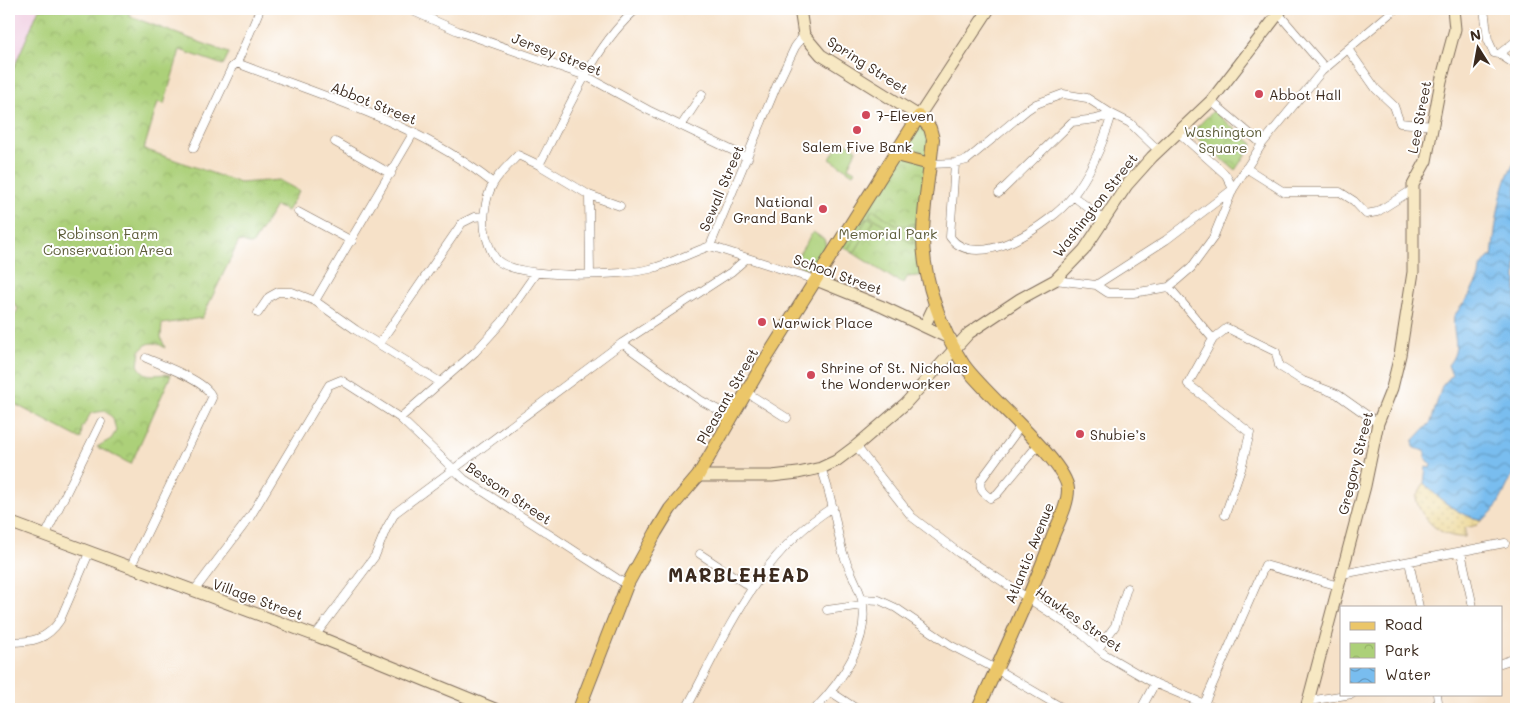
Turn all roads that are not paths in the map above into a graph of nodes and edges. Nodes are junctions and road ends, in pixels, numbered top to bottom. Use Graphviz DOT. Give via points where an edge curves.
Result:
graph roads {
  1 [pos="260,9"];
  2 [pos="408,9"];
  3 [pos="637,9"];
  4 [pos="800,9"];
  5 [pos="989,9"];
  6 [pos="1453,9"];
  7 [pos="1484,9"];
  8 [pos="1390,10"];
  9 [pos="1280,11"];
  10 [pos="804,35"];
  11 [pos="1516,40"];
  12 [pos="1348,49"];
  13 [pos="1497,54"];
  14 [pos="237,63"];
  15 [pos="1516,66"];
  16 [pos="1325,68"];
  17 [pos="586,76"];
  18 [pos="702,94"];
  19 [pos="1212,101"];
  20 [pos="1112,114"];
  21 [pos="919,116"];
  22 [pos="681,126"];
  23 [pos="1434,126"];
  24 [pos="414,132"];
  25 [pos="1179,133"];
  26 [pos="335,142"];
  27 [pos="1262,144"];
  28 [pos="194,148"];
  29 [pos="1159,151"];
  30 [pos="896,155"];
  31 [pos="748,158"];
  32 [pos="955,163"];
  33 [pos="930,164"];
  34 [pos="539,165"];
  35 [pos="1246,168"];
  36 [pos="391,174"];
  37 [pos="493,184"];
  38 [pos="1233,189"];
  39 [pos="1412,190"];
  40 [pos="999,193"];
  41 [pos="589,196"];
  42 [pos="1073,196"];
  43 [pos="620,206"];
  44 [pos="298,212"];
  45 [pos="484,216"];
  46 [pos="1103,219"];
  47 [pos="352,241"];
  48 [pos="710,246"];
  49 [pos="747,258"];
  50 [pos="536,273"];
  51 [pos="590,274"];
  52 [pos="816,280"];
  53 [pos="1055,280"];
  54 [pos="1096,285"];
  55 [pos="1169,287"];
  56 [pos="315,301"];
  57 [pos="935,304"];
  58 [pos="258,313"];
  59 [pos="925,325"];
  60 [pos="1213,339"];
  61 [pos="622,343"];
  62 [pos="379,344"];
  63 [pos="954,344"];
  64 [pos="146,358"];
  65 [pos="440,382"];
  66 [pos="746,392"];
  67 [pos="400,418"];
  68 [pos="731,418"];
  69 [pos="787,418"];
  70 [pos="101,422"];
  71 [pos="1378,423"];
  72 [pos="1020,427"];
  73 [pos="1038,445"];
  74 [pos="856,446"];
  75 [pos="821,468"];
  76 [pos="453,469"];
  77 [pos="698,476"];
  78 [pos="833,507"];
  79 [pos="1225,515"];
  80 [pos="9,522"];
  81 [pos="45,536"];
  82 [pos="1505,543"];
  83 [pos="1461,552"];
  84 [pos="90,553"];
  85 [pos="700,554"];
  86 [pos="1409,562"];
  87 [pos="130,568"];
  88 [pos="1340,580"];
  89 [pos="627,585"];
  90 [pos="752,588"];
  91 [pos="1127,588"];
  92 [pos="199,593"];
  93 [pos="1028,599"];
  94 [pos="862,602"];
  95 [pos="1419,606"];
  96 [pos="1473,606"];
  97 [pos="827,610"];
  98 [pos="315,636"];
  99 [pos="9,642"];
  100 [pos="1098,649"];
  101 [pos="1516,658"];
  102 [pos="1502,663"];
  103 [pos="996,669"];
  104 [pos="1155,683"];
  105 [pos="831,692"];
  106 [pos="1344,696"];
  107 [pos="1437,696"];
  108 [pos="1204,704"];
  109 [pos="1307,705"];
  110 [pos="495,709"];
  111 [pos="579,709"];
  112 [pos="686,709"];
  113 [pos="815,709"];
  114 [pos="858,709"];
  115 [pos="978,709"];
  116 [pos="1064,709"];
  117 [pos="1141,709"];
  118 [pos="1216,709"];
  119 [pos="1439,709"];
  1 -- 14 [label="street"];
  2 -- 17 [label="street, Jersey Street" via="458,31"];
  3 -- 17 [label="street" via="604,45"];
  4 -- 10 [label="main road"];
  5 -- 21 [label="main road, Pleasant Street"];
  6 -- 23 [label="main road, Lee Street" via="1455,29"];
  7 -- 13 [label="street" via="1488,40"];
  8 -- 12 [label="street"];
  9 -- 16 [label="street"];
  9 -- 19 [label="main road, Washington Street"];
  10 -- 21 [label="main road, Spring Street" via="821,55"];
  10 -- 31 [label="street, Sewall Street" via="776,87"];
  11 -- 13 [label="street"];
  12 -- 16 [label="street"];
  12 -- 23 [label="street" via="1376,89 1394,106 1400,123"];
  13 -- 15 [label="street"];
  14 -- 24 [label="street, Abbot Street"];
  14 -- 28 [label="street" via="232,67"];
  16 -- 27 [label="street"];
  17 -- 22 [label="street, Jersey Street"];
  17 -- 34 [label="street"];
  18 -- 22 [label="street"];
  19 -- 25 [label="main road, Washington Street"];
  19 -- 27 [label="street"];
  20 -- 29 [label="street" via="1130,123"];
  20 -- 32 [label="street" via="1087,98 1063,94 1050,98 1017,117 967,160"];
  20 -- 40 [label="street" via="1072,122"];
  20 -- 42 [label="street" via="1098,154"];
  21 -- 30 [label="main road, Pleasant Street"];
  21 -- 33 [label="main road, Atlantic Avenue" via="932,132"];
  22 -- 31 [label="street, Jersey Street"];
  23 -- 39 [label="main road, Lee Street" via="1426,162"];
  24 -- 36 [label="street"];
  24 -- 37 [label="street, Abbot Street" via="467,162"];
  25 -- 29 [label="main road, Washington Street"];
  25 -- 38 [label="street" via="1226,175"];
  26 -- 36 [label="street"];
  27 -- 35 [label="street"];
  29 -- 46 [label="main road, Washington Street" via="1127,184"];
  30 -- 33 [label="main road"];
  30 -- 52 [label="main road, Pleasant Street"];
  31 -- 48 [label="street, Sewall Street"];
  32 -- 33 [label="street"];
  32 -- 42 [label="street" via="950,237 956,245 966,248 977,250 1012,242 1056,214"];
  33 -- 57 [label="main road, Atlantic Avenue" via="923,243"];
  34 -- 37 [label="street" via="518,155"];
  34 -- 41 [label="street"];
  35 -- 38 [label="street"];
  35 -- 39 [label="street" via="1284,192 1340,192 1366,214 1377,212"];
  36 -- 47 [label="street"];
  37 -- 45 [label="street"];
  38 -- 54 [label="street" via="1166,240"];
  38 -- 55 [label="street" via="1213,238 1191,268"];
  39 -- 71 [label="main road, Gregory Street" via="1413,272 1396,372"];
  41 -- 43 [label="street"];
  41 -- 51 [label="street"];
  42 -- 46 [label="street"];
  44 -- 47 [label="street"];
  45 -- 50 [label="street, Sewall Street" via="488,244 496,259 512,268"];
  45 -- 62 [label="street" via="462,223"];
  46 -- 53 [label="main road, Washington Street" via="1084,250"];
  47 -- 56 [label="street"];
  48 -- 49 [label="street, School Street"];
  48 -- 51 [label="street, Sewall Street" via="650,269 615,275"];
  49 -- 52 [label="street, School Street"];
  49 -- 61 [label="street" via="731,272"];
  50 -- 51 [label="street, Sewall Street"];
  50 -- 65 [label="street" via="502,322"];
  52 -- 59 [label="main road, School Street"];
  52 -- 66 [label="main road, Pleasant Street"];
  53 -- 54 [label="street"];
  53 -- 63 [label="main road, Washington Street" via="987,319"];
  54 -- 55 [label="street" via="1108,294"];
  55 -- 60 [label="street"];
  56 -- 58 [label="street" via="292,292 278,292 269,297"];
  56 -- 62 [label="street"];
  57 -- 59 [label="main road"];
  57 -- 63 [label="main road, Atlantic Avenue"];
  59 -- 63 [label="main road, School Street"];
  60 -- 71 [label="street" via="1227,328 1276,352 1279,366 1303,381 1337,394"];
  60 -- 79 [label="street" via="1188,384 1250,433"];
  61 -- 68 [label="street" via="700,400"];
  61 -- 76 [label="street"];
  62 -- 65 [label="street"];
  63 -- 72 [label="main road, Atlantic Avenue" via="978,383"];
  63 -- 74 [label="main road, Washington Street" via="905,404"];
  64 -- 87 [label="street" via="200,383 209,390 212,398"];
  65 -- 67 [label="street"];
  66 -- 68 [label="main road, Pleasant Street"];
  66 -- 69 [label="street"];
  67 -- 76 [label="street, Bessom Street"];
  67 -- 92 [label="street, Bessom Street" via="344,382 336,380 329,384 250,517"];
  68 -- 77 [label="main road, Pleasant Street"];
  70 -- 81 [label="street"];
  71 -- 88 [label="main road, Gregory Street"];
  72 -- 73 [label="main road, Atlantic Avenue"];
  72 -- 73 [label="street" via="981,480 982,492 990,498 997,494"];
  73 -- 93 [label="main road, Atlantic Avenue" via="1063,475 1068,488"];
  74 -- 75 [label="main road, Washington Street"];
  74 -- 93 [label="street, Hawkes Street" via="912,517"];
  75 -- 77 [label="main road, Washington Street" via="772,476"];
  75 -- 78 [label="street"];
  76 -- 89 [label="street, Bessom Street"];
  76 -- 98 [label="street" via="395,513 375,556"];
  77 -- 89 [label="main road, Pleasant Street" via="670,509"];
  78 -- 90 [label="street" via="816,517 788,543"];
  78 -- 94 [label="street" via="848,568"];
  80 -- 81 [label="main road, Village Street"];
  81 -- 84 [label="main road, Village Street"];
  82 -- 83 [label="street"];
  83 -- 86 [label="street"];
  83 -- 96 [label="street"];
  84 -- 87 [label="main road, Village Street"];
  84 -- 99 [label="street" via="54,630 35,641"];
  85 -- 90 [label="street"];
  86 -- 88 [label="street"];
  86 -- 95 [label="street"];
  87 -- 92 [label="main road, Village Street"];
  88 -- 108 [label="street" via="1265,565"];
  88 -- 109 [label="main road, Gregory Street"];
  89 -- 111 [label="main road, Pleasant Street"];
  90 -- 112 [label="street"];
  91 -- 100 [label="street" via="1115,626"];
  92 -- 98 [label="main road, Village Street"];
  93 -- 100 [label="street, Hawkes Street"];
  93 -- 103 [label="main road, Atlantic Avenue"];
  94 -- 97 [label="street"];
  94 -- 103 [label="street" via="879,600 896,608 950,645"];
  94 -- 105 [label="street" via="864,618 858,641 842,680"];
  98 -- 110 [label="main road, Village Street"];
  100 -- 104 [label="street, Hawkes Street"];
  101 -- 102 [label="street"];
  103 -- 115 [label="main road, Atlantic Avenue"];
  103 -- 116 [label="street"];
  104 -- 108 [label="street, Hawkes Street"];
  104 -- 117 [label="street"];
  105 -- 113 [label="street"];
  105 -- 114 [label="street"];
  106 -- 109 [label="street"];
  107 -- 119 [label="street"];
  108 -- 118 [label="street, Hawkes Street"];
}
